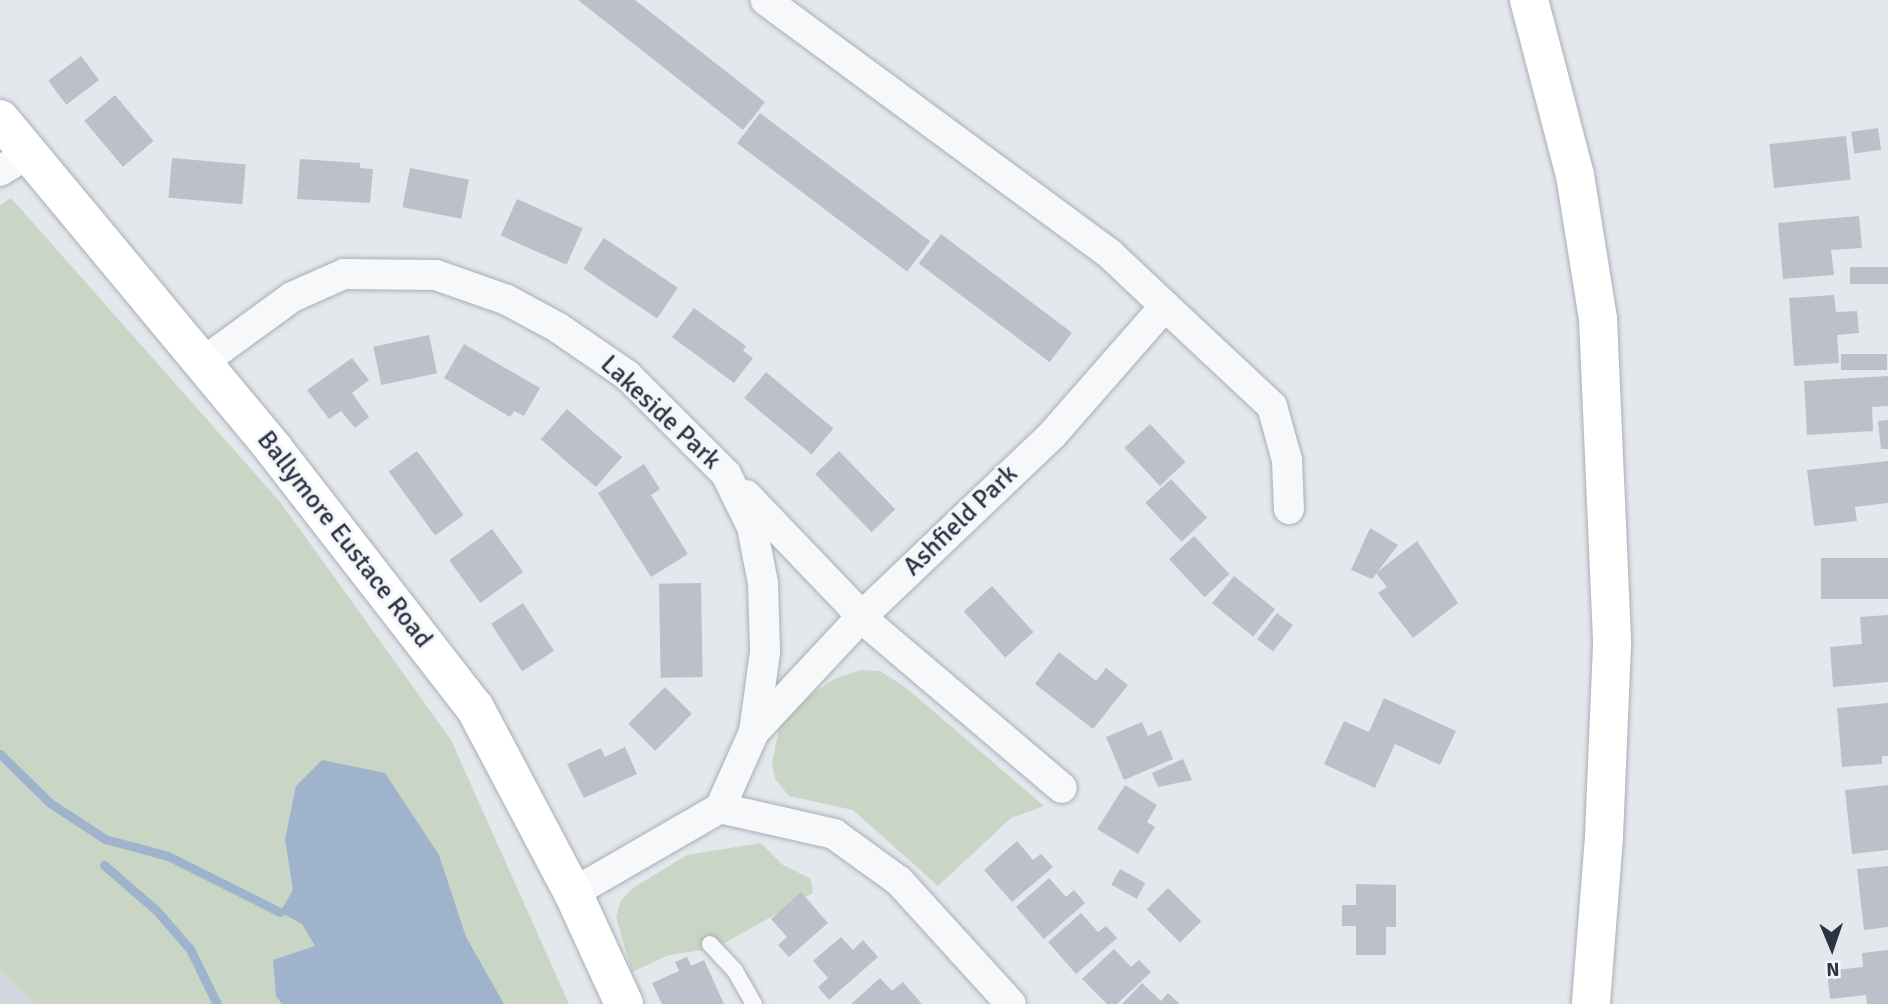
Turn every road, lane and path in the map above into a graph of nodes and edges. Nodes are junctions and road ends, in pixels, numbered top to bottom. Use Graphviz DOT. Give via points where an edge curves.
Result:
graph roads {
  1 [pos="765,0"];
  2 [pos="1524,9"];
  3 [pos="0,119"];
  4 [pos="14,162"];
  5 [pos="1165,306"];
  6 [pos="203,362"];
  7 [pos="726,474"];
  8 [pos="1289,509"];
  9 [pos="863,615"];
  10 [pos="765,649"];
  11 [pos="820,660"];
  12 [pos="754,732"];
  13 [pos="1062,788"];
  14 [pos="720,808"];
  15 [pos="573,893"];
  16 [pos="710,944"];
  17 [pos="624,1004"];
  18 [pos="754,1004"];
  19 [pos="1011,1004"];
  20 [pos="1591,1004"];
  1 -- 5 [label="street" via="1110,254"];
  2 -- 20 [label="main road" via="1574,175 1598,319 1612,645"];
  3 -- 4 [label="main road, Ballymore Eustace Road"];
  4 -- 6 [label="main road, Ballymore Eustace Road"];
  5 -- 8 [label="street" via="1272,406 1287,460"];
  5 -- 9 [label="street, Ashfield Park" via="1052,435"];
  6 -- 7 [label="street, Lakeside Park" via="292,297 344,274 436,275 508,300 627,375"];
  6 -- 15 [label="main road, Ballymore Eustace Road" via="474,708"];
  7 -- 9 [label="street"];
  7 -- 10 [label="street, Lakeside Park" via="752,527 764,583"];
  9 -- 11 [label="street, Ashfield Park"];
  9 -- 13 [label="street"];
  10 -- 11 [label="street" via="777,663 793,670"];
  10 -- 12 [label="street, Lakeside Park"];
  11 -- 12 [label="street, Ashfield Park"];
  12 -- 14 [label="street, Lakeside Park"];
  14 -- 15 [label="street"];
  14 -- 19 [label="street" via="834,834 899,881"];
  15 -- 17 [label="main road, Ballymore Eustace Road"];
  16 -- 18 [label="lane" via="735,971"];
}
